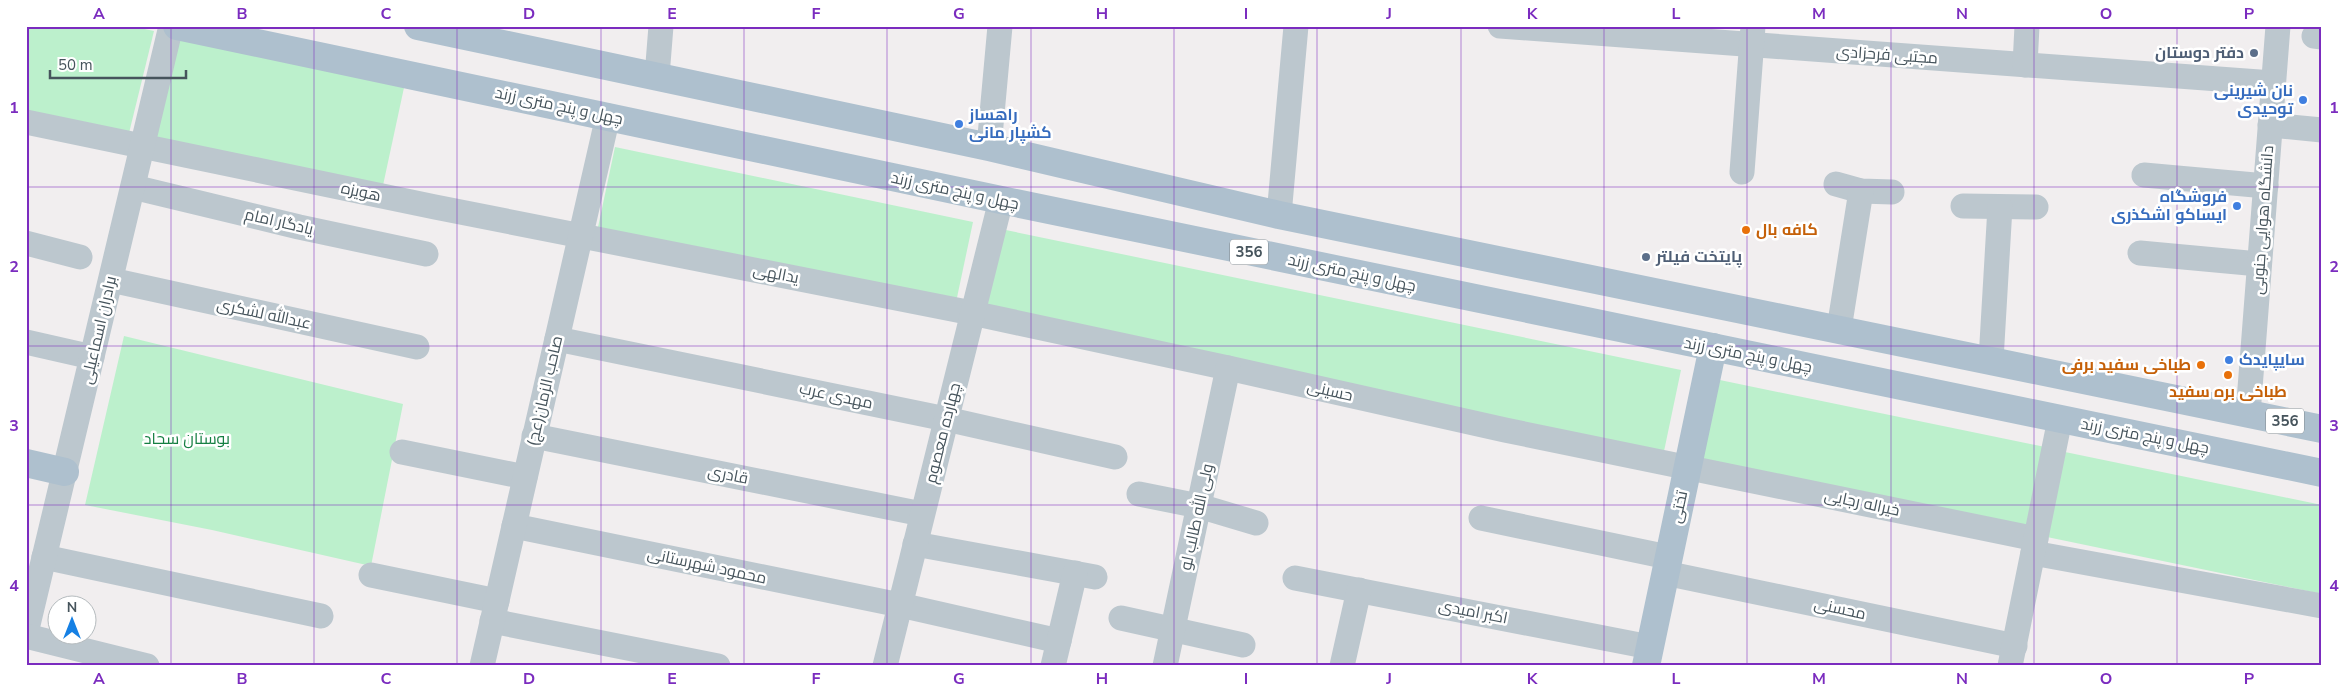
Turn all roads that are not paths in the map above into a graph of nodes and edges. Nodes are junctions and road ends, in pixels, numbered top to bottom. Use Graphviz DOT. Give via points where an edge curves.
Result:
graph roads {
  1 [pos="171,26"];
  2 [pos="177,26"];
  3 [pos="418,26"];
  4 [pos="661,26"];
  5 [pos="1000,26"];
  6 [pos="1296,26"];
  7 [pos="1500,26"];
  8 [pos="2027,26"];
  9 [pos="2278,26"];
  10 [pos="1545,28"];
  11 [pos="1752,36"];
  12 [pos="2025,65"];
  13 [pos="657,76"];
  14 [pos="2273,83"];
  15 [pos="608,116"];
  16 [pos="26,122"];
  17 [pos="2270,125"];
  18 [pos="2322,130"];
  19 [pos="142,146"];
  20 [pos="989,147"];
  21 [pos="1742,172"];
  22 [pos="2144,175"];
  23 [pos="1836,184"];
  24 [pos="133,186"];
  25 [pos="2266,186"];
  26 [pos="1861,191"];
  27 [pos="1892,192"];
  28 [pos="1001,200"];
  29 [pos="1963,206"];
  30 [pos="2000,207"];
  31 [pos="2036,207"];
  32 [pos="1279,215"];
  33 [pos="580,236"];
  34 [pos="26,243"];
  35 [pos="2140,253"];
  36 [pos="426,254"];
  37 [pos="80,257"];
  38 [pos="2259,264"];
  39 [pos="110,280"];
  40 [pos="972,313"];
  41 [pos="1839,329"];
  42 [pos="557,339"];
  43 [pos="26,342"];
  44 [pos="418,347"];
  45 [pos="1712,348"];
  46 [pos="92,357"];
  47 [pos="1991,360"];
  48 [pos="1228,368"];
  49 [pos="2134,389"];
  50 [pos="2248,414"];
  51 [pos="946,419"];
  52 [pos="2060,419"];
  53 [pos="2322,429"];
  54 [pos="2125,432"];
  55 [pos="534,436"];
  56 [pos="402,452"];
  57 [pos="2245,456"];
  58 [pos="1115,457"];
  59 [pos="26,463"];
  60 [pos="1688,466"];
  61 [pos="65,472"];
  62 [pos="2322,473"];
  63 [pos="525,477"];
  64 [pos="1139,494"];
  65 [pos="1199,506"];
  66 [pos="922,514"];
  67 [pos="1482,518"];
  68 [pos="1256,523"];
  69 [pos="514,526"];
  70 [pos="915,544"];
  71 [pos="2034,546"];
  72 [pos="44,557"];
  73 [pos="1667,565"];
  74 [pos="371,575"];
  75 [pos="1296,578"];
  76 [pos="1359,590"];
  77 [pos="31,592"];
  78 [pos="900,605"];
  79 [pos="2322,606"];
  80 [pos="494,611"];
  81 [pos="321,616"];
  82 [pos="1121,618"];
  83 [pos="1173,629"];
  84 [pos="26,635"];
  85 [pos="1059,641"];
  86 [pos="1243,645"];
  87 [pos="1648,656"];
  88 [pos="2012,656"];
  89 [pos="147,666"];
  90 [pos="482,666"];
  91 [pos="718,666"];
  92 [pos="885,666"];
  93 [pos="1053,666"];
  94 [pos="1165,666"];
  95 [pos="1342,666"];
  1 -- 19 [label="street, برادران اسماعیلی"];
  2 -- 15 [label="main road, چهل و پنج متری زرند / 356"];
  3 -- 13 [label="main road, 356"];
  4 -- 13 [label="street"];
  5 -- 20 [label="street"];
  6 -- 32 [label="street"];
  7 -- 10 [label="street, مجتبی فرحزادی"];
  8 -- 12 [label="street"];
  9 -- 14 [label="street, دانشگاه هوایی جنوبی"];
  10 -- 11 [label="street, مجتبی فرحزادی"];
  11 -- 12 [label="street, مجتبی فرحزادی"];
  11 -- 21 [label="street"];
  12 -- 14 [label="street, مجتبی فرحزادی"];
  13 -- 20 [label="main road, 356"];
  14 -- 17 [label="street, دانشگاه هوایی جنوبی"];
  15 -- 28 [label="main road, چهل و پنج متری زرند / 356"];
  15 -- 33 [label="street, صاحب الزمان(عج)"];
  16 -- 19 [label="street, هویزه"];
  17 -- 18 [label="street"];
  17 -- 25 [label="street, دانشگاه هوایی جنوبی"];
  19 -- 24 [label="street, برادران اسماعیلی"];
  19 -- 33 [label="street, هویزه"];
  20 -- 32 [label="main road, 356"];
  22 -- 25 [label="street"];
  23 -- 26 [label="street"];
  24 -- 36 [label="street, یادگار امام"];
  24 -- 39 [label="street, برادران اسماعیلی"];
  25 -- 38 [label="street, دانشگاه هوایی جنوبی"];
  26 -- 27 [label="street"];
  26 -- 41 [label="street"];
  28 -- 40 [label="street, چهارده معصوم"];
  28 -- 45 [label="main road, چهل و پنج متری زرند / 356"];
  29 -- 30 [label="street"];
  30 -- 31 [label="street"];
  30 -- 47 [label="street"];
  32 -- 41 [label="main road, 356"];
  33 -- 40 [label="street, یدالهی"];
  33 -- 42 [label="street, صاحب الزمان(عج)"];
  34 -- 37 [label="street"];
  35 -- 38 [label="street"];
  38 -- 50 [label="street, دانشگاه هوایی جنوبی"];
  39 -- 44 [label="street, عبدالله لشکری"];
  39 -- 46 [label="street, برادران اسماعیلی"];
  40 -- 48 [label="street, حسینی"];
  40 -- 51 [label="street, چهارده معصوم"];
  41 -- 47 [label="main road, 356"];
  42 -- 51 [label="street, مهدی عرب"];
  42 -- 55 [label="street, صاحب الزمان(عج)"];
  43 -- 46 [label="street"];
  45 -- 52 [label="main road, چهل و پنج متری زرند / 356"];
  45 -- 60 [label="main road, تختی"];
  46 -- 61 [label="street, برادران اسماعیلی"];
  47 -- 49 [label="main road, 356"];
  48 -- 60 [label="street, حسینی" via="1505,430"];
  48 -- 65 [label="street, ولی الله طالب لو"];
  49 -- 50 [label="main road, 356"];
  49 -- 54 [label="main road" via="2150,404 2150,414 2145,423"];
  50 -- 53 [label="main road, 356"];
  50 -- 57 [label="main road"];
  51 -- 58 [label="street, مهدی عرب"];
  51 -- 66 [label="street, چهارده معصوم"];
  52 -- 54 [label="main road, چهل و پنج متری زرند / 356"];
  52 -- 71 [label="street"];
  54 -- 57 [label="main road, چهل و پنج متری زرند / 356"];
  55 -- 63 [label="street, صاحب الزمان(عج)"];
  55 -- 66 [label="street, قادری"];
  56 -- 63 [label="street"];
  57 -- 62 [label="main road, چهل و پنج متری زرند / 356"];
  59 -- 61 [label="main road"];
  60 -- 71 [label="street, خیراله رجایی"];
  60 -- 73 [label="main road, تختی"];
  61 -- 72 [label="street, برادران اسماعیلی"];
  63 -- 69 [label="street, صاحب الزمان(عج)"];
  64 -- 65 [label="street"];
  65 -- 68 [label="street"];
  65 -- 83 [label="street, ولی الله طالب لو"];
  66 -- 70 [label="street, چهارده معصوم"];
  67 -- 73 [label="street, محسنی"];
  69 -- 78 [label="street, محمود شهرستانی"];
  69 -- 80 [label="street, صاحب الزمان(عج)"];
  70 -- 78 [label="street, چهارده معصوم"];
  70 -- 85 [label="street" via="1085,575"];
  71 -- 79 [label="street, خیراله رجایی"];
  71 -- 88 [label="street"];
  72 -- 77 [label="street, برادران اسماعیلی"];
  72 -- 81 [label="street"];
  73 -- 87 [label="main road, تختی"];
  73 -- 88 [label="street, محسنی"];
  74 -- 80 [label="street"];
  75 -- 76 [label="street, اکبر امیدی"];
  76 -- 87 [label="street, اکبر امیدی"];
  76 -- 95 [label="street"];
  77 -- 84 [label="street, برادران اسماعیلی"];
  78 -- 85 [label="street, محمود شهرستانی"];
  78 -- 92 [label="street, چهارده معصوم"];
  80 -- 90 [label="street, صاحب الزمان(عج)"];
  80 -- 91 [label="street"];
  82 -- 83 [label="street"];
  83 -- 86 [label="street"];
  83 -- 94 [label="street, ولی الله طالب لو"];
  84 -- 89 [label="street"];
  85 -- 93 [label="street"];
}
